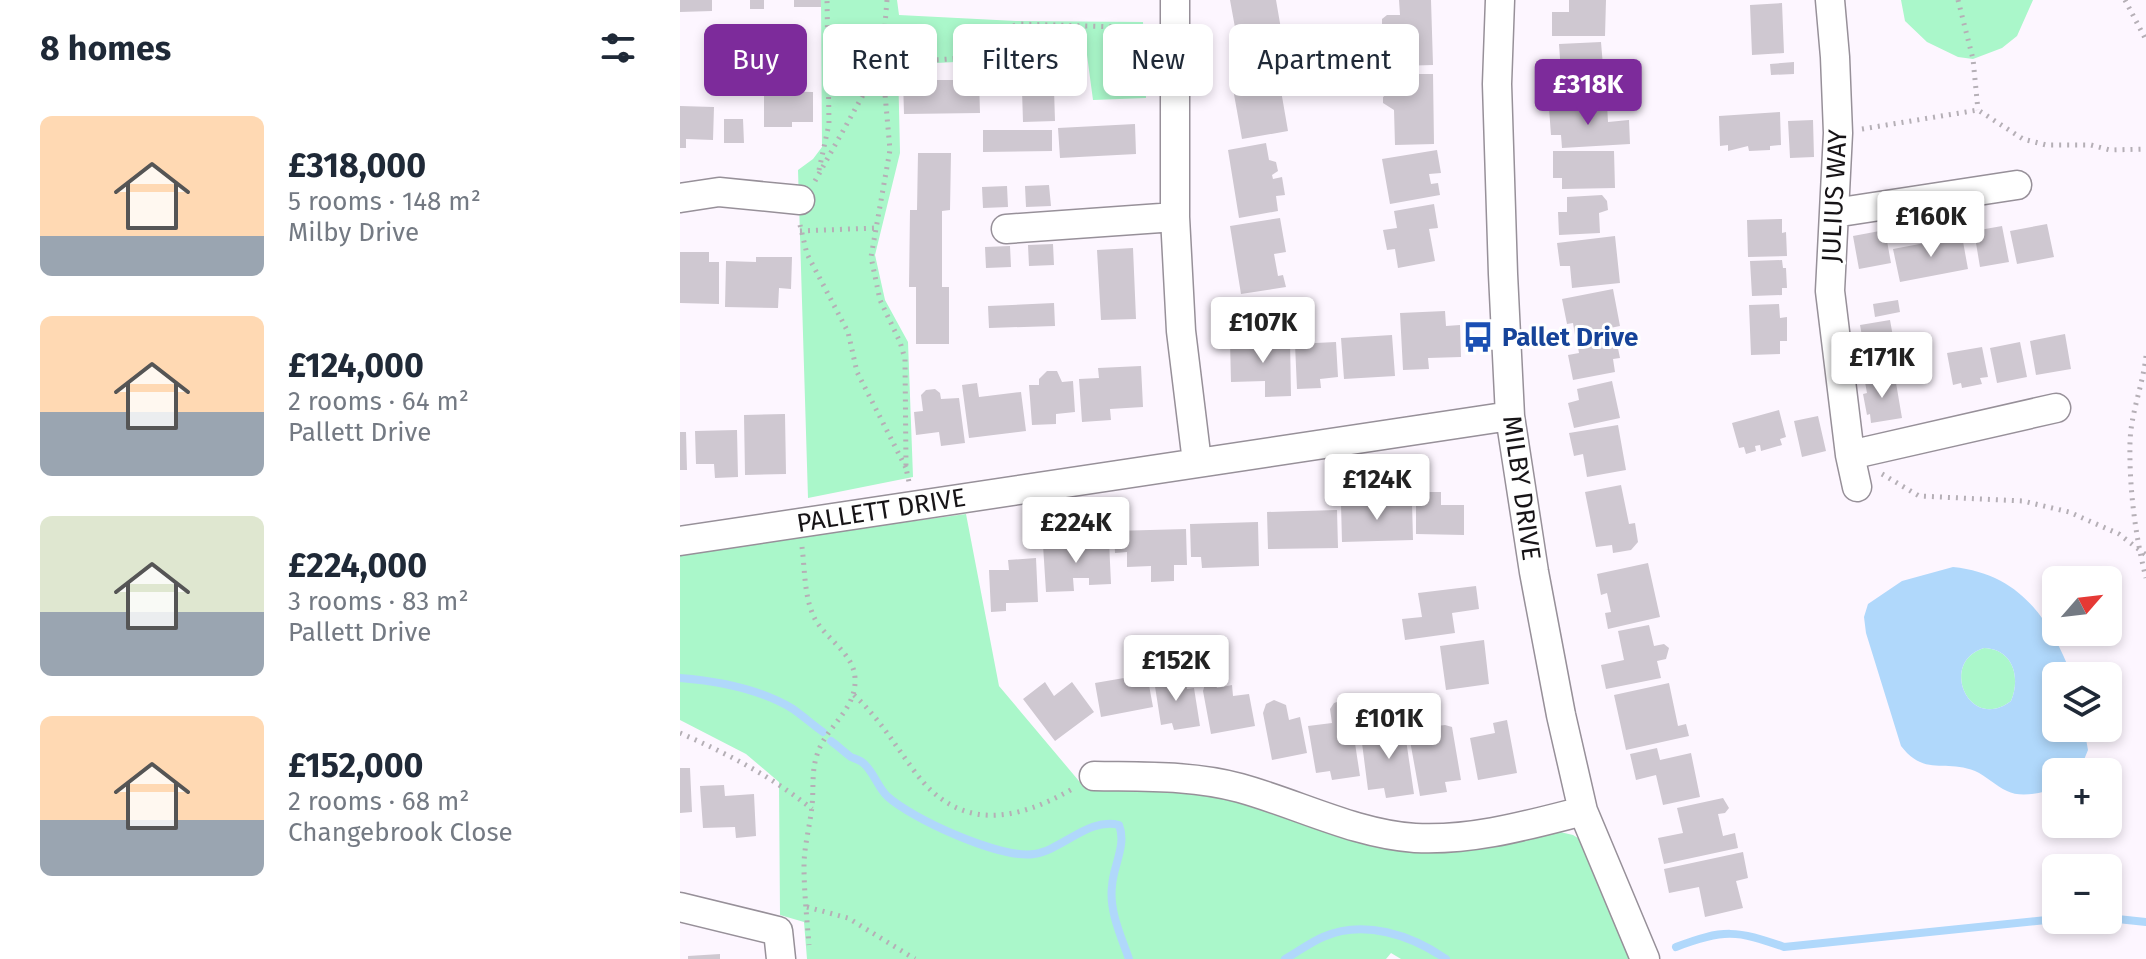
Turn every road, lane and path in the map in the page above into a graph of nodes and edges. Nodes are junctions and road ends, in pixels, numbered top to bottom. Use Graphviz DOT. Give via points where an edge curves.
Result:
graph roads {
  1 [pos="827,0"];
  2 [pos="887,0"];
  3 [pos="1175,0"];
  4 [pos="1500,0"];
  5 [pos="1830,0"];
  6 [pos="1958,0"];
  7 [pos="2125,0"];
  8 [pos="885,24"];
  9 [pos="1175,24"];
  10 [pos="1103,26"];
  11 [pos="2146,40"];
  12 [pos="937,58"];
  13 [pos="863,96"];
  14 [pos="885,96"];
  15 [pos="1175,96"];
  16 [pos="1978,110"];
  17 [pos="1838,133"];
  18 [pos="2146,149"];
  19 [pos="818,176"];
  20 [pos="2017,185"];
  21 [pos="680,198"];
  22 [pos="800,200"];
  23 [pos="1834,213"];
  24 [pos="1175,217"];
  25 [pos="876,228"];
  26 [pos="1006,229"];
  27 [pos="800,231"];
  28 [pos="2146,356"];
  29 [pos="2056,408"];
  30 [pos="1510,416"];
  31 [pos="1850,455"];
  32 [pos="1197,462"];
  33 [pos="906,468"];
  34 [pos="1857,487"];
  35 [pos="913,506"];
  36 [pos="799,523"];
  37 [pos="680,541"];
  38 [pos="2139,549"];
  39 [pos="2146,555"];
  40 [pos="2146,578"];
  41 [pos="854,695"];
  42 [pos="680,733"];
  43 [pos="1094,776"];
  44 [pos="812,809"];
  45 [pos="1583,811"];
  46 [pos="680,907"];
  47 [pos="807,907"];
  48 [pos="781,959"];
  49 [pos="811,959"];
  50 [pos="915,959"];
  51 [pos="1645,959"];
  1 -- 19 [label="path" via="829,124"];
  2 -- 8 [label="path"];
  3 -- 9 [label="street"];
  4 -- 30 [label="street, MILBY DRIVE" via="1499,132"];
  5 -- 17 [label="street, JULIUS WAY"];
  6 -- 16 [label="path" via="1973,59"];
  7 -- 11 [label="path"];
  10 -- 12 [label="path" via="1018,24 972,56"];
  13 -- 19 [label="path"];
  14 -- 25 [label="path" via="890,150"];
  15 -- 24 [label="street"];
  16 -- 17 [label="path"];
  16 -- 18 [label="path" via="2023,139 2046,145"];
  17 -- 23 [label="street, JULIUS WAY"];
  19 -- 22 [label="path"];
  20 -- 23 [label="street"];
  21 -- 22 [label="street" via="719,192"];
  22 -- 27 [label="path"];
  23 -- 31 [label="street, JULIUS WAY" via="1830,291"];
  24 -- 26 [label="street"];
  24 -- 32 [label="street" via="1181,331"];
  25 -- 27 [label="path"];
  25 -- 33 [label="path" via="871,257 880,300 905,359"];
  27 -- 33 [label="path" via="848,332 857,372"];
  28 -- 38 [label="path" via="2130,441"];
  29 -- 31 [label="street"];
  30 -- 32 [label="street, PALLETT DRIVE"];
  30 -- 45 [label="street, MILBY DRIVE" via="1534,572"];
  31 -- 34 [label="street, JULIUS WAY"];
  31 -- 38 [label="path" via="1919,496 2023,501 2069,512"];
  32 -- 35 [label="street, PALLETT DRIVE"];
  33 -- 35 [label="path"];
  35 -- 36 [label="street, PALLETT DRIVE"];
  36 -- 37 [label="street, PALLETT DRIVE"];
  36 -- 41 [label="path" via="813,616 853,664"];
  38 -- 39 [label="path"];
  38 -- 40 [label="path"];
  41 -- 43 [label="path" via="874,712 931,790 953,806 986,817 1017,814"];
  41 -- 44 [label="path" via="819,748"];
  42 -- 44 [label="path" via="747,764"];
  43 -- 45 [label="street" via="1210,781 1375,832 1415,838 1507,830"];
  44 -- 47 [label="path" via="804,864"];
  45 -- 51 [label="street, MILBY DRIVE"];
  46 -- 48 [label="street" via="778,931"];
  47 -- 49 [label="path"];
  47 -- 50 [label="path" via="848,918"];
}
